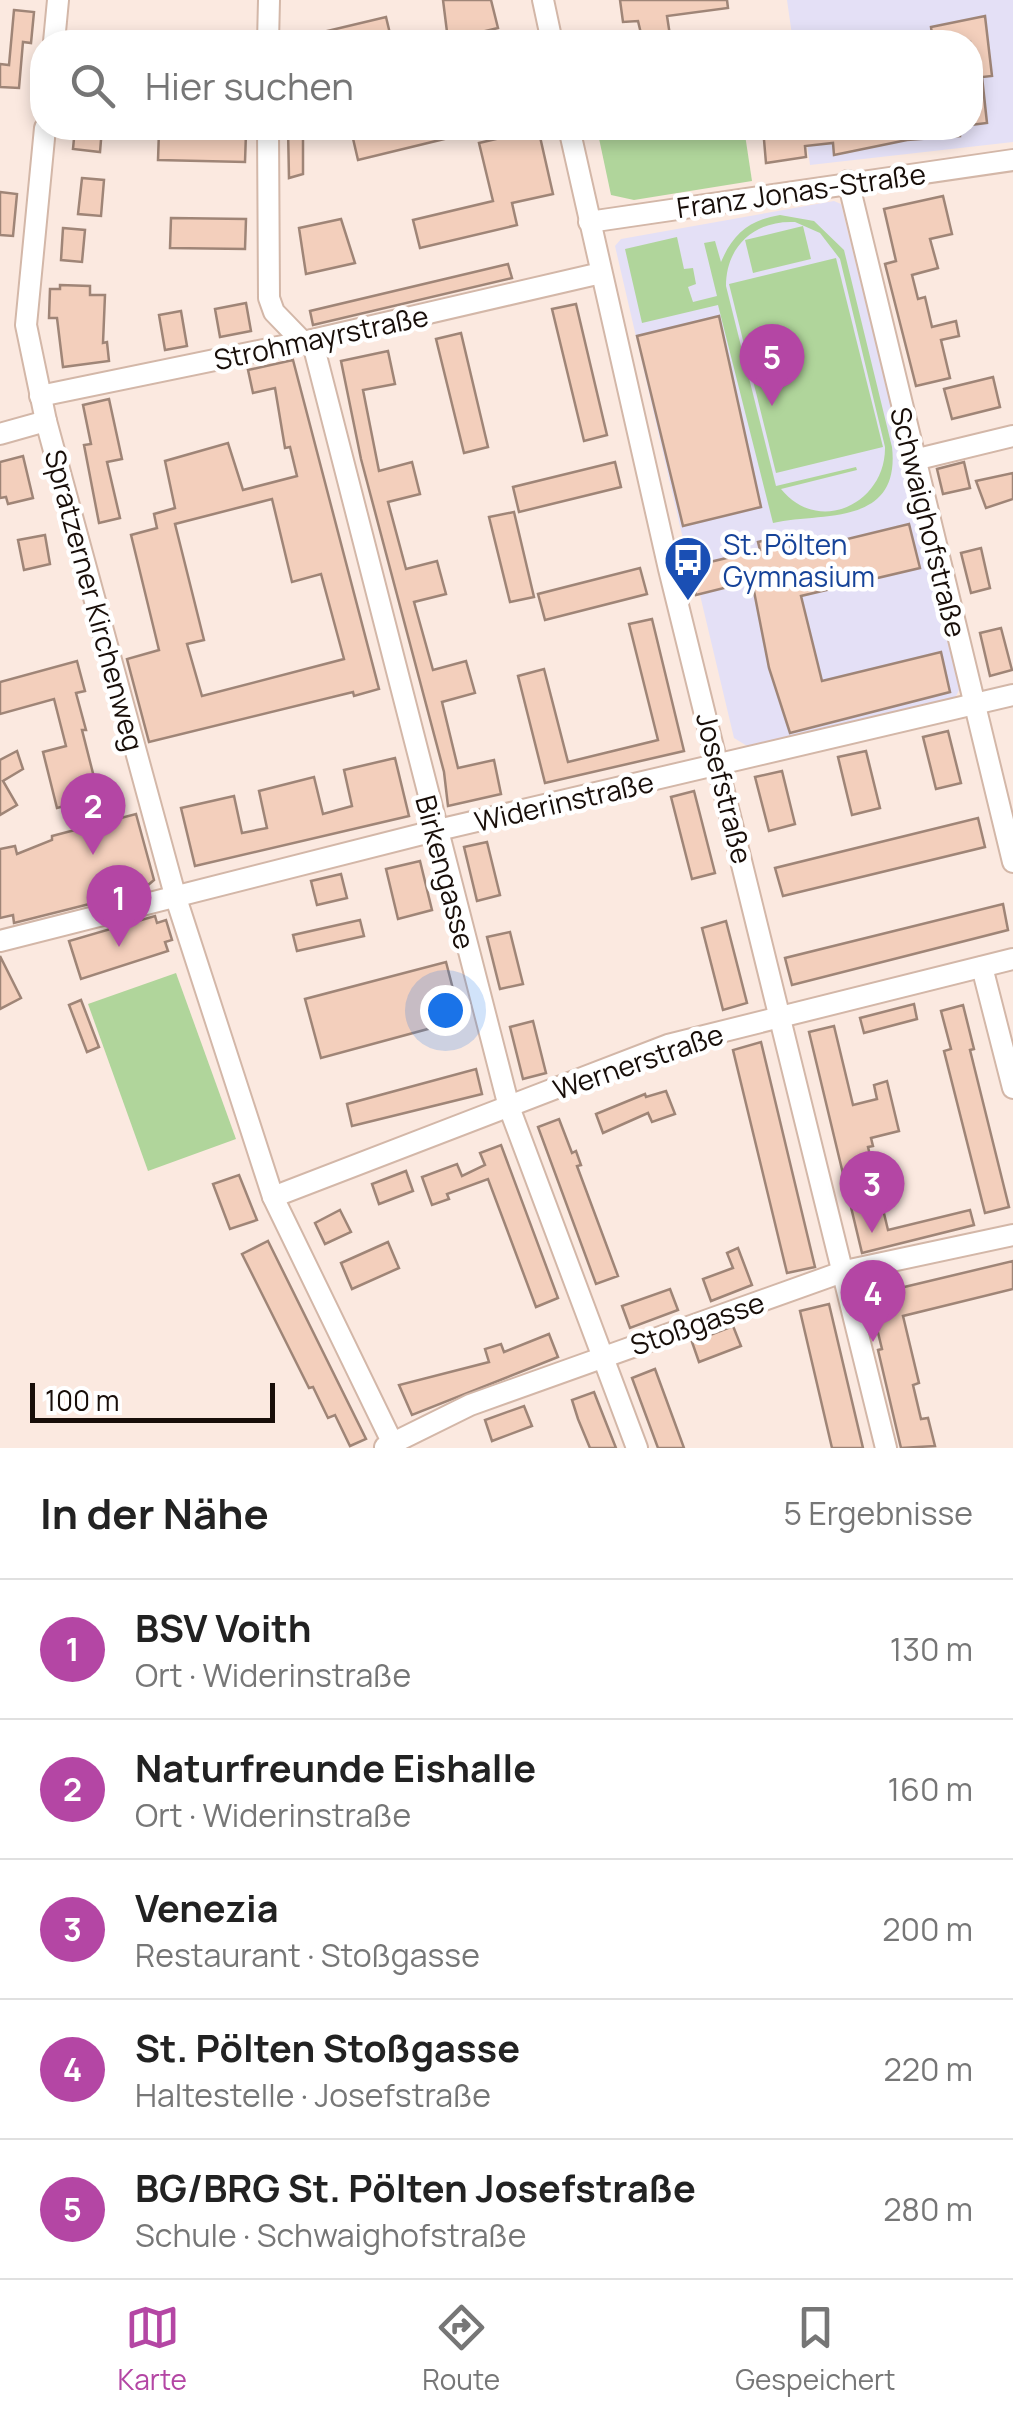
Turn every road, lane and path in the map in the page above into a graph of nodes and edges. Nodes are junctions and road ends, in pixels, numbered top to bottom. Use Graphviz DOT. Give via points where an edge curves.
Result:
graph roads {
  1 [pos="58,0"];
  2 [pos="269,0"];
  3 [pos="543,0"];
  4 [pos="55,30"];
  5 [pos="268,30"];
  6 [pos="549,30"];
  7 [pos="45,140"];
  8 [pos="268,140"];
  9 [pos="572,140"];
  10 [pos="1013,160"];
  11 [pos="848,180"];
  12 [pos="589,222"];
  13 [pos="600,273"];
  14 [pos="308,341"];
  15 [pos="40,396"];
  16 [pos="46,421"];
  17 [pos="0,434"];
  18 [pos="1013,436"];
  19 [pos="914,460"];
  20 [pos="1013,695"];
  21 [pos="974,706"];
  22 [pos="721,765"];
  23 [pos="434,831"];
  24 [pos="1013,862"];
  25 [pos="175,895"];
  26 [pos="0,941"];
  27 [pos="1013,959"];
  28 [pos="982,967"];
  29 [pos="780,1016"];
  30 [pos="1013,1088"];
  31 [pos="508,1107"];
  32 [pos="273,1197"];
  33 [pos="1013,1236"];
  34 [pos="845,1271"];
  35 [pos="602,1356"];
  36 [pos="390,1446"];
  37 [pos="638,1448"];
  38 [pos="886,1448"];
  1 -- 4 [label="street"];
  2 -- 5 [label="street"];
  3 -- 6 [label="street"];
  7 -- 15 [label="street, Spratzerner Kirchenweg" via="26,320"];
  8 -- 14 [label="street, Birkengasse" via="269,298 274,312"];
  9 -- 12 [label="street, Josefstraße"];
  10 -- 11 [label="street, Franz Jonas-Straße"];
  11 -- 12 [label="street, Franz Jonas-Straße"];
  11 -- 19 [label="street, Schwaighofstraße"];
  12 -- 13 [label="street, Josefstraße"];
  13 -- 14 [label="street, Strohmayrstraße"];
  13 -- 22 [label="street, Josefstraße"];
  14 -- 15 [label="street, Strohmayrstraße"];
  14 -- 23 [label="street, Birkengasse"];
  15 -- 16 [label="street, Spratzerner Kirchenweg"];
  16 -- 17 [label="street"];
  16 -- 25 [label="street, Spratzerner Kirchenweg"];
  18 -- 19 [label="street"];
  19 -- 21 [label="street, Schwaighofstraße"];
  20 -- 21 [label="street, Widerinstraße"];
  21 -- 22 [label="street, Widerinstraße"];
  21 -- 24 [label="street, Schwaighofstraße"];
  22 -- 23 [label="street, Widerinstraße"];
  22 -- 29 [label="street, Josefstraße"];
  23 -- 25 [label="street, Widerinstraße"];
  23 -- 31 [label="street, Birkengasse"];
  25 -- 26 [label="street, Widerinstraße"];
  25 -- 32 [label="street, Spratzerner Kirchenweg"];
  27 -- 28 [label="street, Wernerstraße"];
  28 -- 29 [label="street, Wernerstraße"];
  28 -- 30 [label="street"];
  29 -- 31 [label="street, Wernerstraße" via="668,1045"];
  29 -- 34 [label="street, Josefstraße"];
  31 -- 32 [label="street, Wernerstraße"];
  31 -- 35 [label="street, Birkengasse"];
  32 -- 36 [label="street, Spratzerner Kirchenweg"];
  33 -- 34 [label="street, Stoßgasse"];
  34 -- 35 [label="street, Stoßgasse"];
  34 -- 38 [label="street, Josefstraße"];
  35 -- 36 [label="street, Stoßgasse" via="470,1405"];
  35 -- 37 [label="street, Birkengasse"];
}
